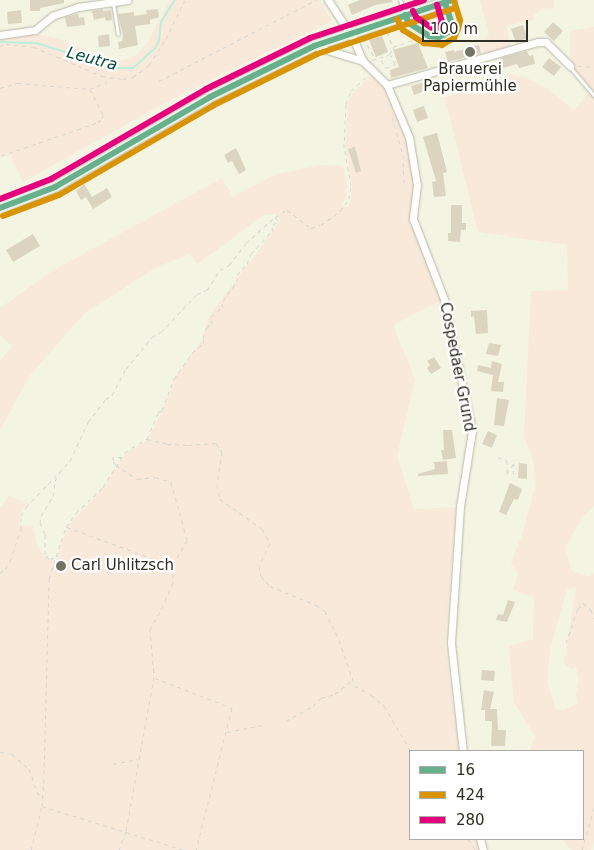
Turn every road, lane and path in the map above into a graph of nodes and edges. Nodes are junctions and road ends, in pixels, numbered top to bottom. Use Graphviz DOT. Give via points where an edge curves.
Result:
graph roads {
  1 [pos="128,0"];
  2 [pos="185,0"];
  3 [pos="316,0"];
  4 [pos="328,0"];
  5 [pos="400,0"];
  6 [pos="448,1"];
  7 [pos="113,3"];
  8 [pos="430,3"];
  9 [pos="400,16"];
  10 [pos="368,17"];
  11 [pos="347,29"];
  12 [pos="118,34"];
  13 [pos="0,35"];
  14 [pos="362,35"];
  15 [pos="389,36"];
  16 [pos="415,39"];
  17 [pos="0,46"];
  18 [pos="314,46"];
  19 [pos="393,47"];
  20 [pos="390,54"];
  21 [pos="396,55"];
  22 [pos="381,58"];
  23 [pos="376,60"];
  24 [pos="363,61"];
  25 [pos="570,66"];
  26 [pos="580,66"];
  27 [pos="594,67"];
  28 [pos="371,73"];
  29 [pos="159,81"];
  30 [pos="107,82"];
  31 [pos="387,85"];
  32 [pos="0,88"];
  33 [pos="90,90"];
  34 [pos="594,96"];
  35 [pos="391,114"];
  36 [pos="0,156"];
  37 [pos="404,187"];
  38 [pos="0,208"];
  39 [pos="274,216"];
  40 [pos="147,439"];
  41 [pos="498,456"];
  42 [pos="122,457"];
  43 [pos="116,465"];
  44 [pos="60,470"];
  45 [pos="513,476"];
  46 [pos="66,527"];
  47 [pos="54,558"];
  48 [pos="173,566"];
  49 [pos="0,573"];
  50 [pos="594,618"];
  51 [pos="566,643"];
  52 [pos="154,677"];
  53 [pos="352,680"];
  54 [pos="286,721"];
  55 [pos="264,725"];
  56 [pos="226,732"];
  57 [pos="410,750"];
  58 [pos="463,750"];
  59 [pos="0,752"];
  60 [pos="139,759"];
  61 [pos="113,764"];
  62 [pos="41,794"];
  63 [pos="42,806"];
  64 [pos="594,808"];
  65 [pos="126,830"];
  66 [pos="31,850"];
  67 [pos="119,850"];
  68 [pos="184,850"];
  69 [pos="196,850"];
  70 [pos="582,850"];
  1 -- 7 [label="street"];
  2 -- 17 [label="path" via="159,52 141,72 123,79 102,76 34,47"];
  3 -- 29 [label="path"];
  4 -- 11 [label="street, Cospedaer Grund"];
  5 -- 9 [label="lane"];
  6 -- 8 [label="main road"];
  6 -- 9 [label="lane" via="450,27 439,37 429,36"];
  7 -- 12 [label="lane"];
  7 -- 13 [label="street" via="78,7 52,16 34,30"];
  8 -- 9 [label="main road"];
  9 -- 11 [label="main road"];
  10 -- 11 [label="path"];
  11 -- 18 [label="main road"];
  11 -- 24 [label="street, Cospedaer Grund"];
  14 -- 23 [label="path"];
  15 -- 19 [label="path"];
  16 -- 19 [label="path"];
  18 -- 24 [label="street, Cospedaer Grund"];
  18 -- 38 [label="main road" via="210,97 55,187"];
  19 -- 20 [label="path"];
  19 -- 21 [label="path"];
  20 -- 22 [label="path"];
  20 -- 22 [label="path" via="395,64 386,68"];
  22 -- 23 [label="path"];
  23 -- 24 [label="path"];
  24 -- 31 [label="street, Cospedaer Grund"];
  25 -- 31 [label="street" via="546,42 538,42"];
  25 -- 34 [label="lane"];
  26 -- 27 [label="path"];
  28 -- 39 [label="path" via="351,91 346,104 344,148 351,186 349,199 340,211 311,228 287,210"];
  30 -- 33 [label="path"];
  31 -- 58 [label="street, Cospedaer Grund" via="409,137 417,185 414,219 444,299 472,431 460,507 451,643"];
  32 -- 33 [label="path" via="18,82"];
  33 -- 36 [label="path" via="103,115 101,120"];
  35 -- 37 [label="path" via="403,155"];
  39 -- 40 [label="path" via="278,221 237,274 237,281 222,307 211,317 212,324 205,331 204,343 174,379"];
  39 -- 44 [label="path" via="220,270 207,290 197,294 173,321 147,342 126,368 112,396 88,422 70,461"];
  40 -- 42 [label="path" via="135,444"];
  40 -- 53 [label="path" via="167,444 216,443 222,452 217,485 220,498 262,529 270,543 259,566 261,576 270,586 316,604 325,611"];
  41 -- 45 [label="path" via="507,461 507,474 514,463"];
  42 -- 43 [label="path"];
  42 -- 43 [label="path" via="113,457"];
  43 -- 46 [label="path" via="103,487"];
  43 -- 48 [label="path" via="137,479 155,477 171,482 187,540"];
  44 -- 47 [label="path" via="53,496 40,523 46,534 44,554 49,559"];
  44 -- 49 [label="path" via="26,507 10,560"];
  46 -- 47 [label="path"];
  46 -- 48 [label="path"];
  47 -- 62 [label="path" via="49,579"];
  48 -- 52 [label="path" via="173,583 150,629"];
  50 -- 51 [label="path" via="587,604 583,603"];
  52 -- 56 [label="path" via="232,708"];
  52 -- 60 [label="path"];
  53 -- 54 [label="path" via="335,694 321,698"];
  53 -- 57 [label="path" via="355,686 384,706"];
  55 -- 56 [label="path"];
  56 -- 69 [label="path"];
  59 -- 62 [label="path" via="12,754 29,769 38,794"];
  60 -- 61 [label="path"];
  60 -- 65 [label="path"];
  62 -- 63 [label="path"];
  63 -- 65 [label="path"];
  63 -- 66 [label="path"];
  64 -- 70 [label="path"];
  65 -- 67 [label="path"];
  65 -- 68 [label="path"];
}
